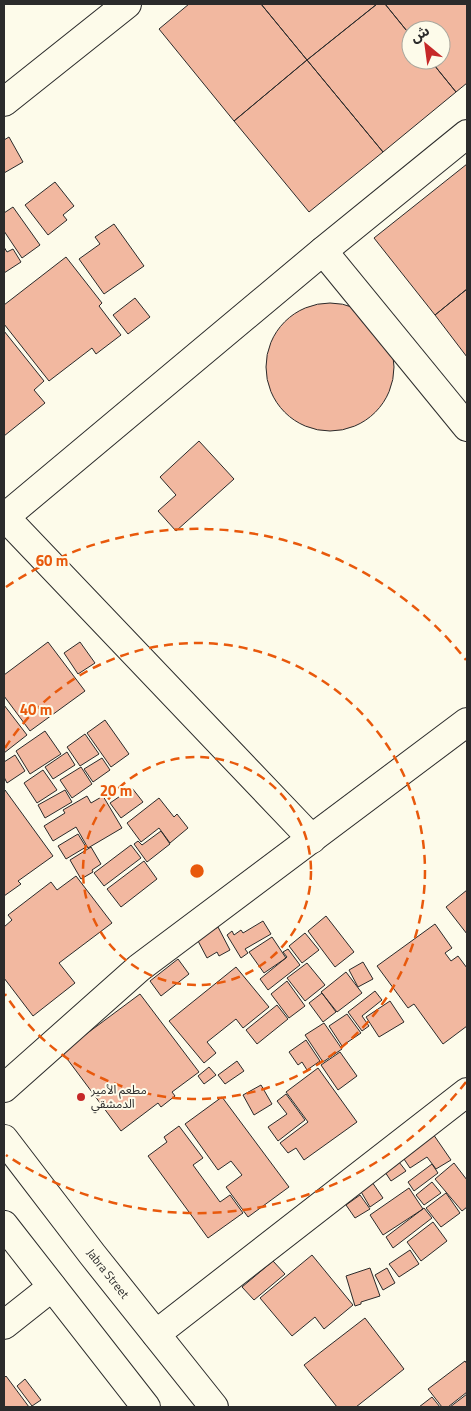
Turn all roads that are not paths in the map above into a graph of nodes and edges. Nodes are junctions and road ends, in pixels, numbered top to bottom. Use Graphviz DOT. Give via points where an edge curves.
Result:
graph roads {
  1 [pos="127,4"];
  2 [pos="4,102"];
  3 [pos="467,134"];
  4 [pos="323,251"];
  5 [pos="467,427"];
  6 [pos="4,517"];
  7 [pos="467,722"];
  8 [pos="312,839"];
  9 [pos="4,1088"];
  10 [pos="467,1092"];
  11 [pos="4,1140"];
  12 [pos="4,1225"];
  13 [pos="52,1287"];
  14 [pos="4,1325"];
  15 [pos="156,1334"];
  16 [pos="146,1407"];
  17 [pos="214,1407"];
  1 -- 2 [label="street"];
  3 -- 4 [label="street"];
  4 -- 5 [label="street"];
  4 -- 6 [label="street"];
  6 -- 8 [label="street"];
  7 -- 8 [label="street"];
  8 -- 9 [label="street" via="139,968"];
  10 -- 15 [label="street"];
  11 -- 15 [label="street, Jabra Street"];
  12 -- 13 [label="street"];
  13 -- 14 [label="street"];
  13 -- 16 [label="street"];
  15 -- 17 [label="street, Jabra Street"];
}
